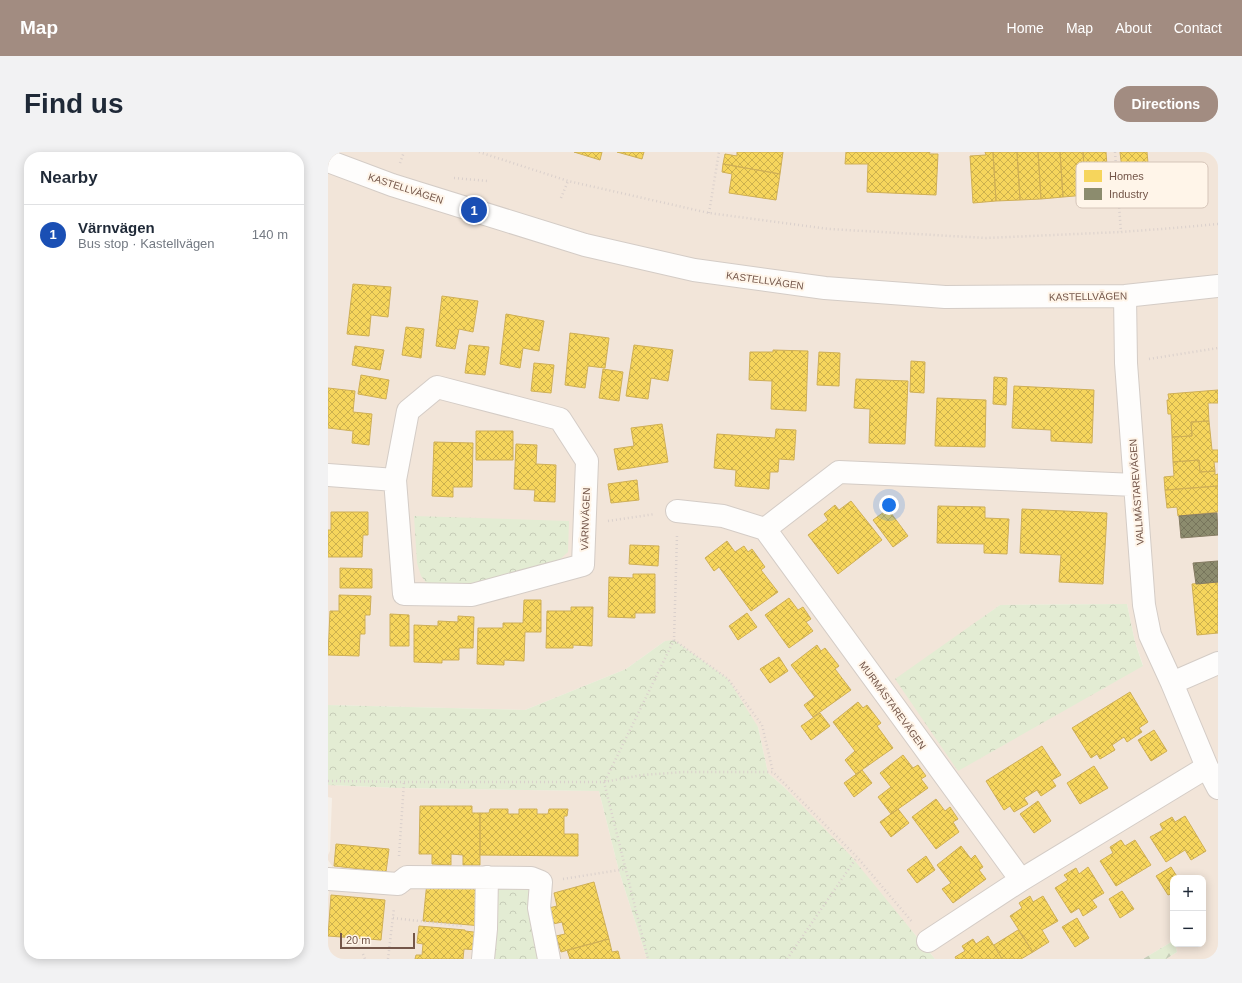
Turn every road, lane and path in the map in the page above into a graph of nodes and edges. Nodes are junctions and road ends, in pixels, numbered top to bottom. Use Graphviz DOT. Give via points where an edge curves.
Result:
graph roads {
  1 [pos="479,152"];
  2 [pos="719,152"];
  3 [pos="1115,152"];
  4 [pos="1116,162"];
  5 [pos="330,167"];
  6 [pos="568,181"];
  7 [pos="561,198"];
  8 [pos="1120,208"];
  9 [pos="709,213"];
  10 [pos="1218,224"];
  11 [pos="1122,232"];
  12 [pos="1218,286"];
  13 [pos="1125,296"];
  14 [pos="1218,348"];
  15 [pos="1126,362"];
  16 [pos="328,475"];
  17 [pos="395,480"];
  18 [pos="1135,485"];
  19 [pos="677,510"];
  20 [pos="585,525"];
  21 [pos="766,529"];
  22 [pos="674,640"];
  23 [pos="1218,663"];
  24 [pos="1172,683"];
  25 [pos="1207,767"];
  26 [pos="773,772"];
  27 [pos="328,781"];
  28 [pos="604,782"];
  29 [pos="1218,788"];
  30 [pos="857,857"];
  31 [pos="626,869"];
  32 [pos="487,877"];
  33 [pos="328,879"];
  34 [pos="1021,880"];
  35 [pos="541,882"];
  36 [pos="393,918"];
  37 [pos="486,929"];
  38 [pos="928,941"];
  39 [pos="364,954"];
  40 [pos="365,959"];
  41 [pos="483,959"];
  42 [pos="549,959"];
  43 [pos="648,959"];
  44 [pos="787,959"];
  1 -- 6 [label="path"];
  2 -- 9 [label="path"];
  3 -- 4 [label="path"];
  5 -- 13 [label="street, KASTELLVÄGEN" via="585,245 694,270 825,288 945,297"];
  6 -- 7 [label="path"];
  6 -- 9 [label="path"];
  8 -- 11 [label="path"];
  9 -- 11 [label="path" via="829,229 986,238"];
  10 -- 11 [label="path"];
  12 -- 13 [label="street, KASTELLVÄGEN"];
  13 -- 15 [label="street, VALLMÄSTAREVÄGEN"];
  14 -- 15 [label="path"];
  15 -- 18 [label="street, VALLMÄSTAREVÄGEN"];
  16 -- 17 [label="street"];
  17 -- 20 [label="street, VÄRNVÄGEN" via="404,594 472,595 582,565"];
  17 -- 20 [label="street, VÄRNVÄGEN" via="408,411 437,387 560,419 587,461"];
  18 -- 21 [label="street" via="839,472"];
  18 -- 24 [label="street, VALLMÄSTAREVÄGEN" via="1144,605 1150,636"];
  19 -- 20 [label="path"];
  19 -- 21 [label="street" via="723,516"];
  19 -- 22 [label="path"];
  21 -- 34 [label="street, MURMÄSTAREVÄGEN"];
  22 -- 26 [label="path" via="728,678 762,724"];
  22 -- 28 [label="path"];
  23 -- 24 [label="street"];
  24 -- 25 [label="street, VALLMÄSTAREVÄGEN"];
  25 -- 29 [label="street, VALLMÄSTAREVÄGEN"];
  25 -- 34 [label="street"];
  26 -- 28 [label="path" via="663,773"];
  26 -- 30 [label="path"];
  27 -- 28 [label="path"];
  28 -- 31 [label="path"];
  30 -- 38 [label="path"];
  30 -- 44 [label="path"];
  31 -- 35 [label="path"];
  31 -- 43 [label="path"];
  32 -- 33 [label="street" via="407,877 398,884"];
  32 -- 35 [label="street" via="531,878"];
  32 -- 37 [label="street"];
  34 -- 38 [label="street"];
  35 -- 42 [label="street" via="539,908"];
  36 -- 37 [label="path"];
  37 -- 41 [label="street"];
  39 -- 40 [label="path"];
}
